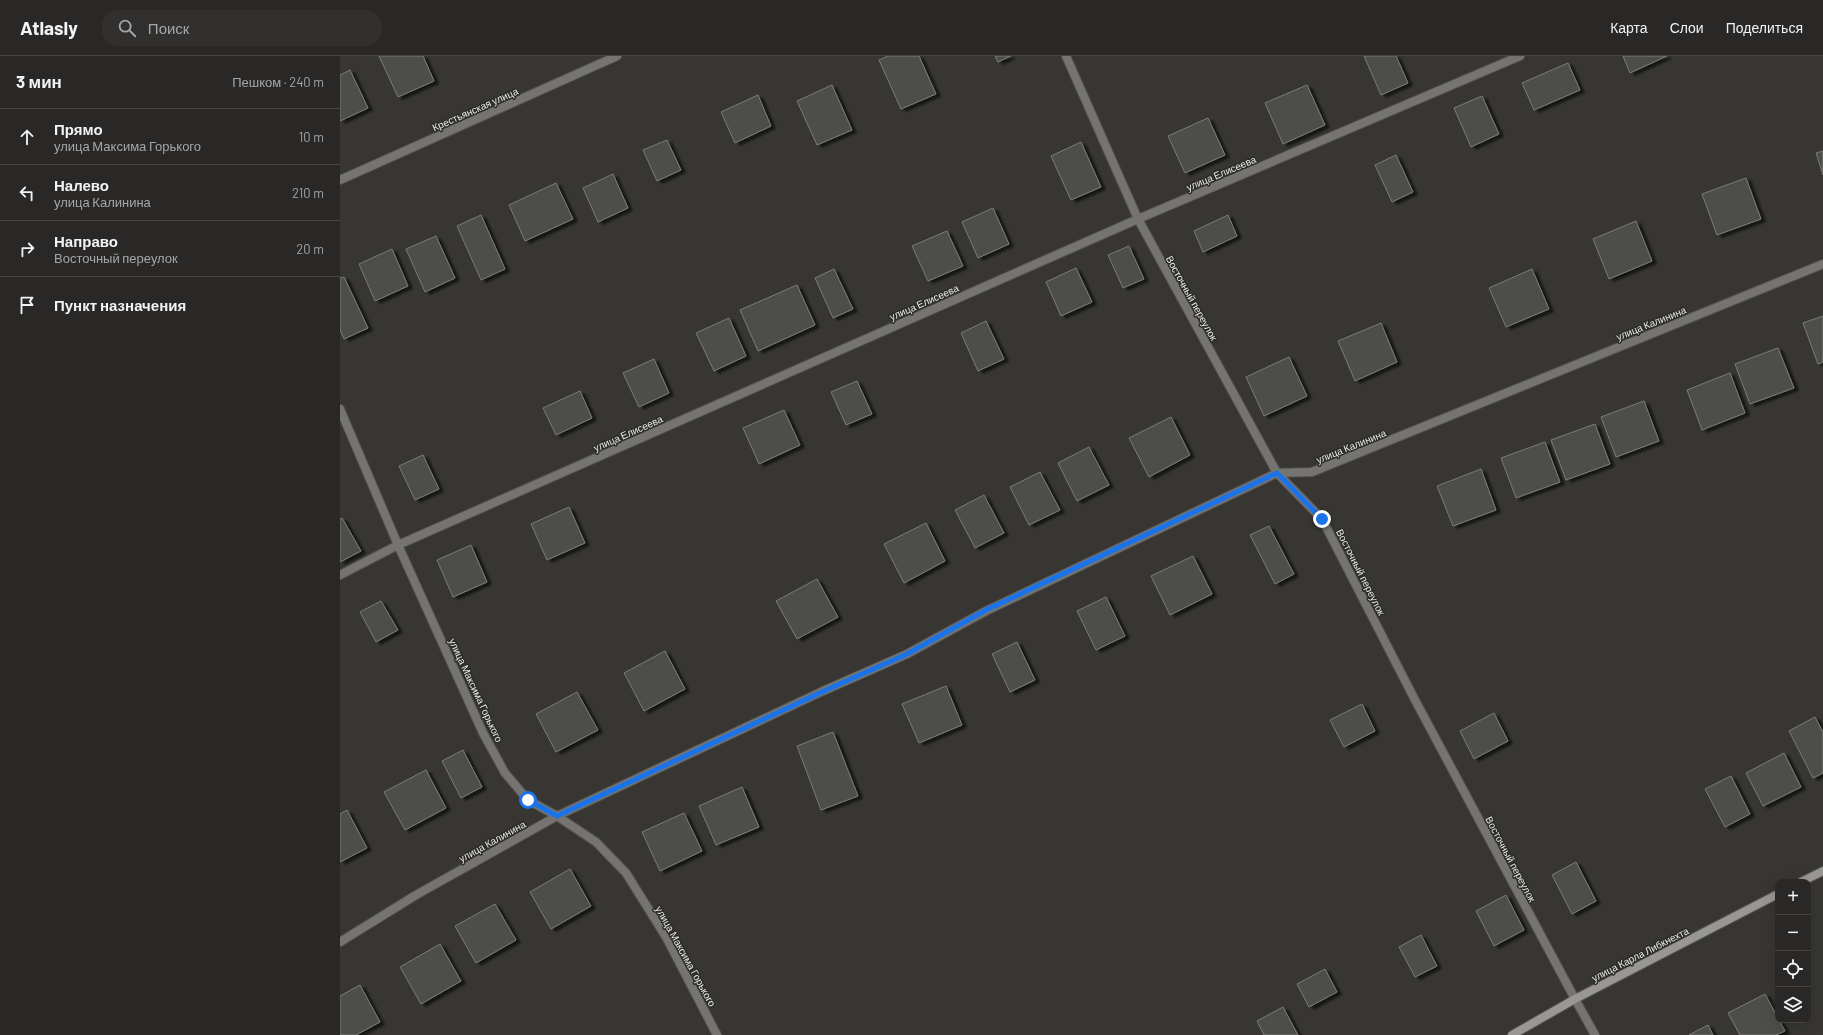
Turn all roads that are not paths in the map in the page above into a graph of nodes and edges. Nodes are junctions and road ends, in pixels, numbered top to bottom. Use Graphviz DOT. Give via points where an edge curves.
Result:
graph roads {
  1 [pos="617,56"];
  2 [pos="1066,56"];
  3 [pos="1520,56"];
  4 [pos="340,180"];
  5 [pos="1138,219"];
  6 [pos="1823,264"];
  7 [pos="340,409"];
  8 [pos="1277,473"];
  9 [pos="398,545"];
  10 [pos="340,575"];
  11 [pos="557,816"];
  12 [pos="1823,871"];
  13 [pos="1807,879"];
  14 [pos="1775,896"];
  15 [pos="340,942"];
  16 [pos="1575,999"];
  17 [pos="717,1035"];
  18 [pos="1512,1035"];
  19 [pos="1595,1035"];
  1 -- 4 [label="street, Крестьянская улица"];
  2 -- 5 [label="street, Восточный переулок"];
  3 -- 5 [label="street, улица Елисеева"];
  5 -- 8 [label="street, Восточный переулок"];
  5 -- 9 [label="street, улица Елисеева"];
  6 -- 8 [label="street, улица Калинина" via="1312,472"];
  7 -- 9 [label="street, улица Максима Горького"];
  8 -- 11 [label="street, улица Калинина" via="986,610 907,654"];
  8 -- 16 [label="street, Восточный переулок" via="1322,519 1415,700"];
  9 -- 10 [label="street, улица Елисеева"];
  9 -- 11 [label="street, улица Максима Горького" via="483,733 505,773 528,800"];
  11 -- 15 [label="street, улица Калинина" via="416,894"];
  11 -- 17 [label="street, улица Максима Горького" via="596,842 626,874 666,937"];
  12 -- 13 [label="main road"];
  14 -- 16 [label="main road, улица Карла Либкнехта"];
  16 -- 18 [label="main road, улица Карла Либкнехта"];
  16 -- 19 [label="street, Восточный переулок"];
}
